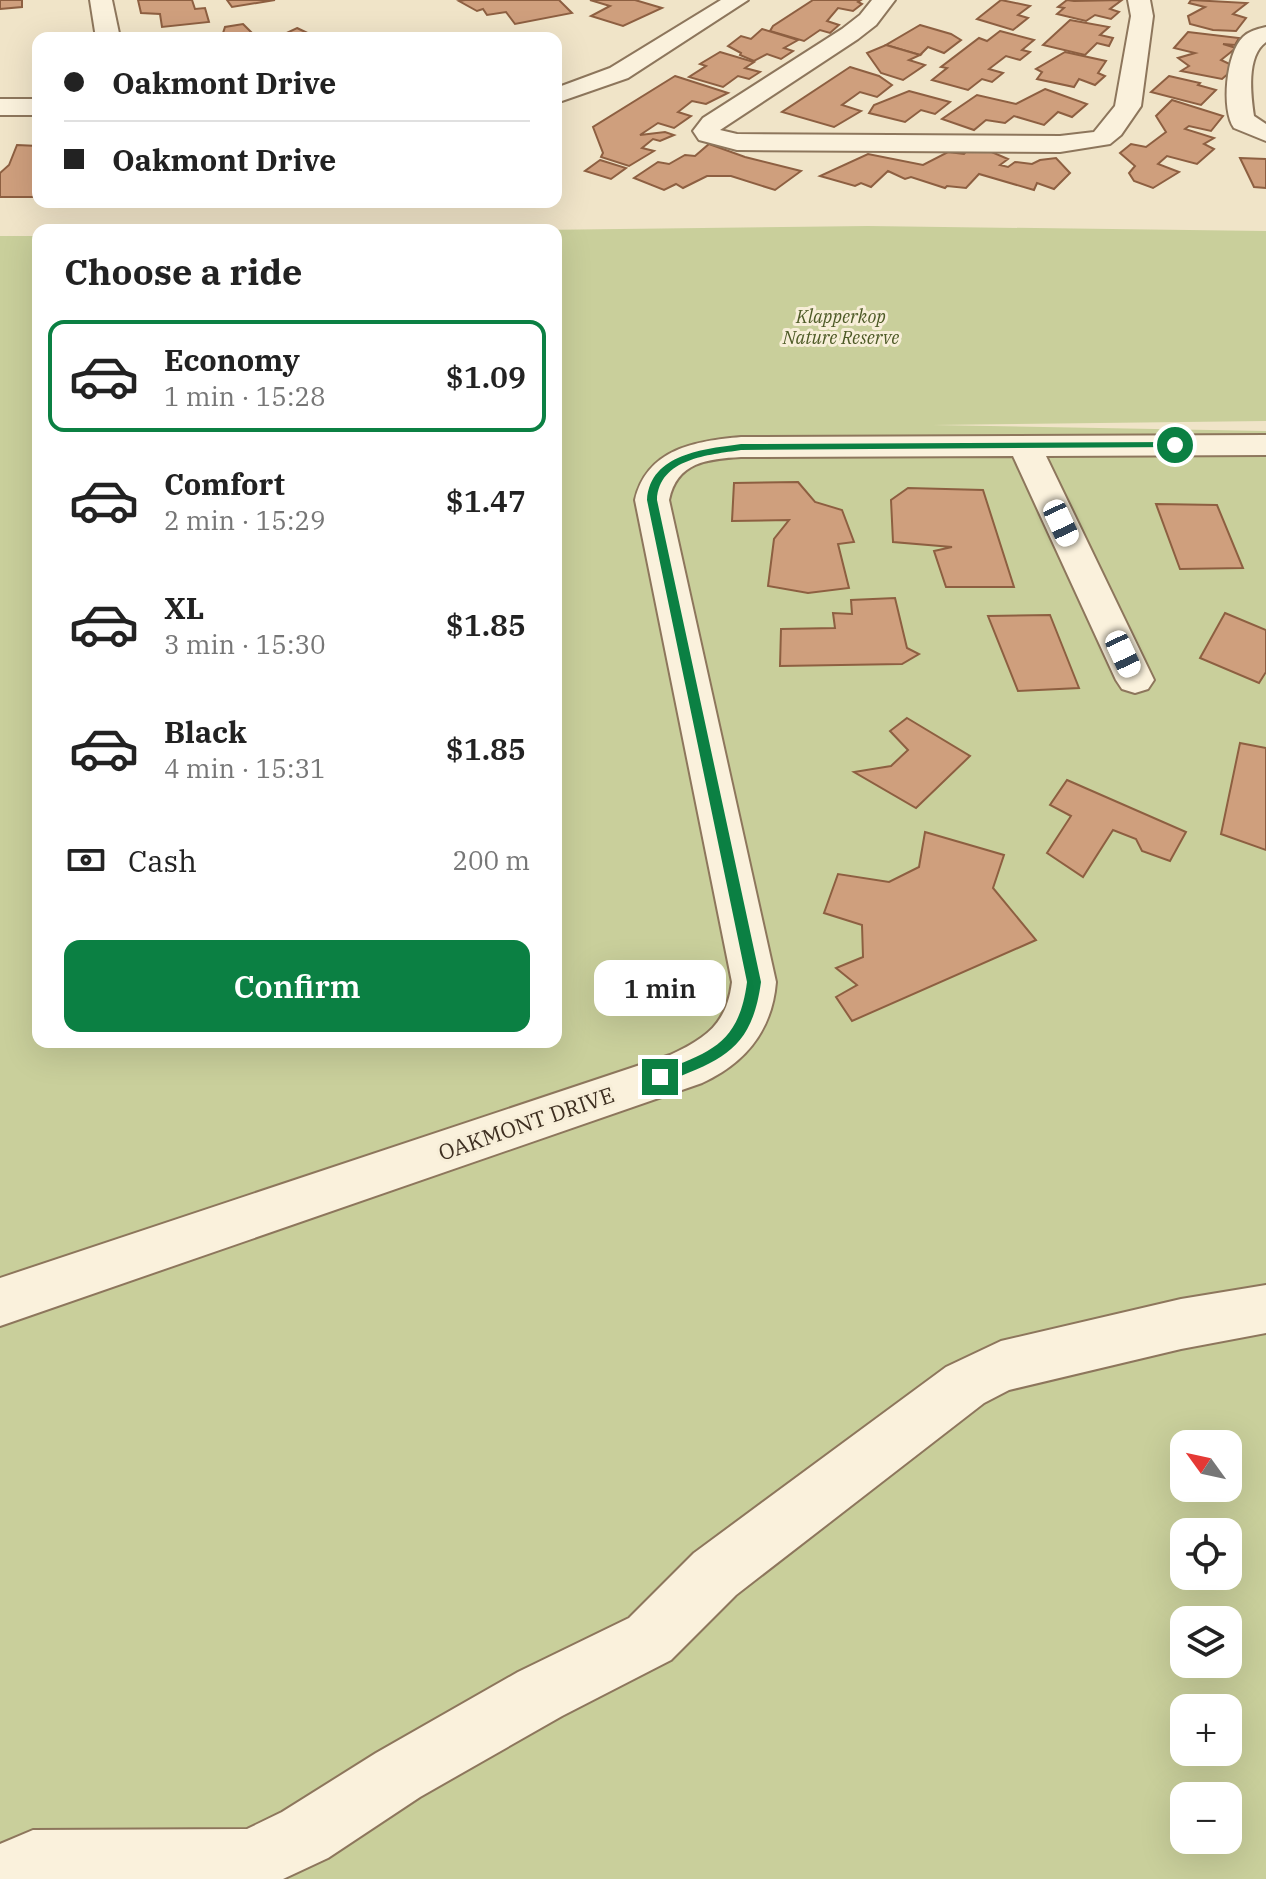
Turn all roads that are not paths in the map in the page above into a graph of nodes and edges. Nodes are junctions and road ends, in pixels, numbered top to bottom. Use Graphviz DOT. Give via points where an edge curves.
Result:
graph roads {
  1 [pos="101,0"];
  2 [pos="737,0"];
  3 [pos="884,0"];
  4 [pos="1139,0"];
  5 [pos="107,32"];
  6 [pos="1266,34"];
  7 [pos="562,94"];
  8 [pos="0,107"];
  9 [pos="32,107"];
  10 [pos="1266,133"];
  11 [pos="1024,445"];
  12 [pos="1266,445"];
  13 [pos="1135,680"];
  14 [pos="0,1302"];
  15 [pos="1266,1309"];
  16 [pos="0,1877"];
  1 -- 5 [label="street"];
  2 -- 7 [label="street" via="619,73"];
  3 -- 4 [label="street" via="850,34 712,123 708,135 737,142 1060,144 1101,139 1128,106 1142,16"];
  6 -- 10 [label="street" via="1245,50 1239,112 1243,123"];
  8 -- 9 [label="street"];
  11 -- 12 [label="street, OAKMONT DRIVE"];
  11 -- 13 [label="street"];
  11 -- 14 [label="street, OAKMONT DRIVE" via="720,448 672,464 653,490 754,982 745,1024 718,1053 685,1069"];
  15 -- 16 [label="street" via="1001,1367 965,1385 715,1574 650,1639 540,1694 305,1835 250,1861 33,1863"];
}
